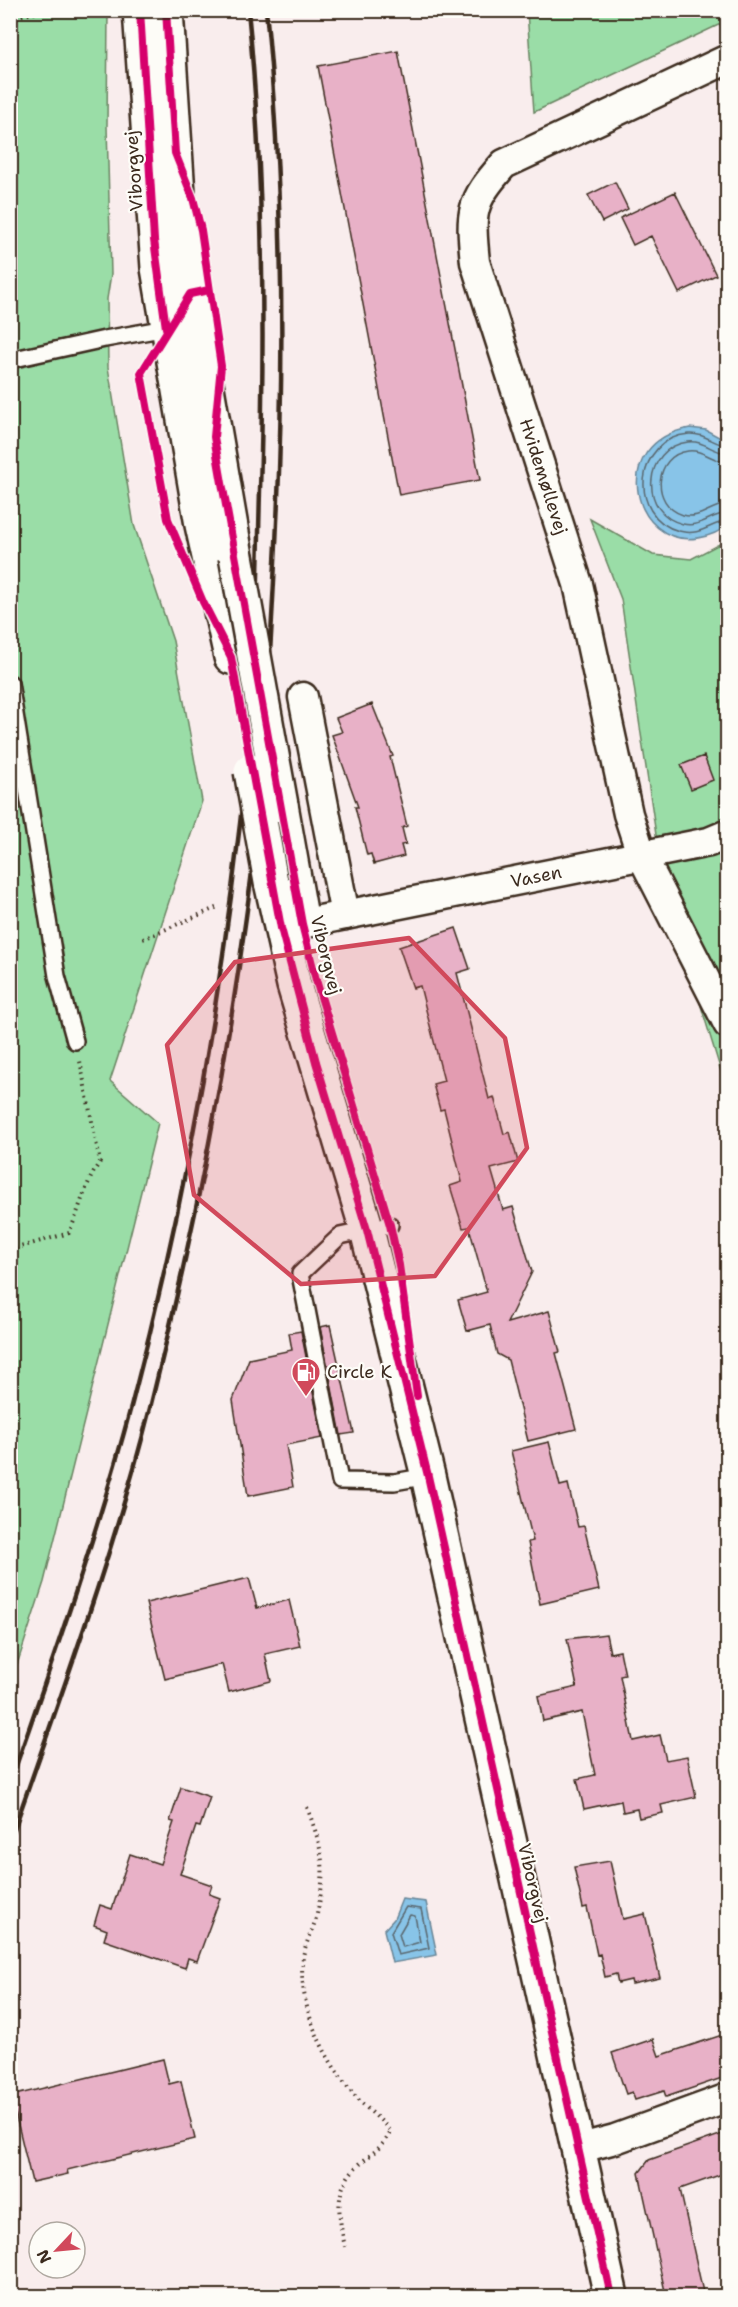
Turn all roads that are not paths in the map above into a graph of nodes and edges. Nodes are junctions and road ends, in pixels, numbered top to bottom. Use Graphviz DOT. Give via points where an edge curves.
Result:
graph roads {
  1 [pos="140,10"];
  2 [pos="166,10"];
  3 [pos="728,59"];
  4 [pos="180,326"];
  5 [pos="10,360"];
  6 [pos="10,684"];
  7 [pos="303,696"];
  8 [pos="728,834"];
  9 [pos="641,854"];
  10 [pos="345,915"];
  11 [pos="292,926"];
  12 [pos="728,1024"];
  13 [pos="75,1041"];
  14 [pos="378,1228"];
  15 [pos="428,1476"];
  16 [pos="728,2098"];
  17 [pos="577,2149"];
  18 [pos="611,2296"];
  1 -- 4 [label="street, Viborgvej" via="154,240"];
  2 -- 4 [label="street, Viborgvej" via="178,194"];
  3 -- 9 [label="street, Hvidemøllevej" via="504,164 483,188 471,220 475,262 578,584 628,814"];
  4 -- 5 [label="lane"];
  4 -- 11 [label="street, Viborgvej, bridge" via="236,556 280,806"];
  4 -- 11 [label="street, Viborgvej, bridge" via="202,525 231,657 271,882"];
  6 -- 13 [label="lane" via="57,976"];
  7 -- 10 [label="street"];
  8 -- 9 [label="street, Vasen" via="710,842"];
  9 -- 10 [label="street, Vasen"];
  9 -- 12 [label="street, Hvidemøllevej"];
  10 -- 11 [label="street, Vasen"];
  11 -- 14 [label="street, Viborgvej" via="316,1062"];
  14 -- 15 [label="street, Viborgvej"];
  14 -- 15 [label="lane" via="340,1236 300,1274 340,1481 394,1482"];
  15 -- 17 [label="street, Viborgvej"];
  16 -- 17 [label="street"];
  17 -- 18 [label="street, Viborgvej"];
}
